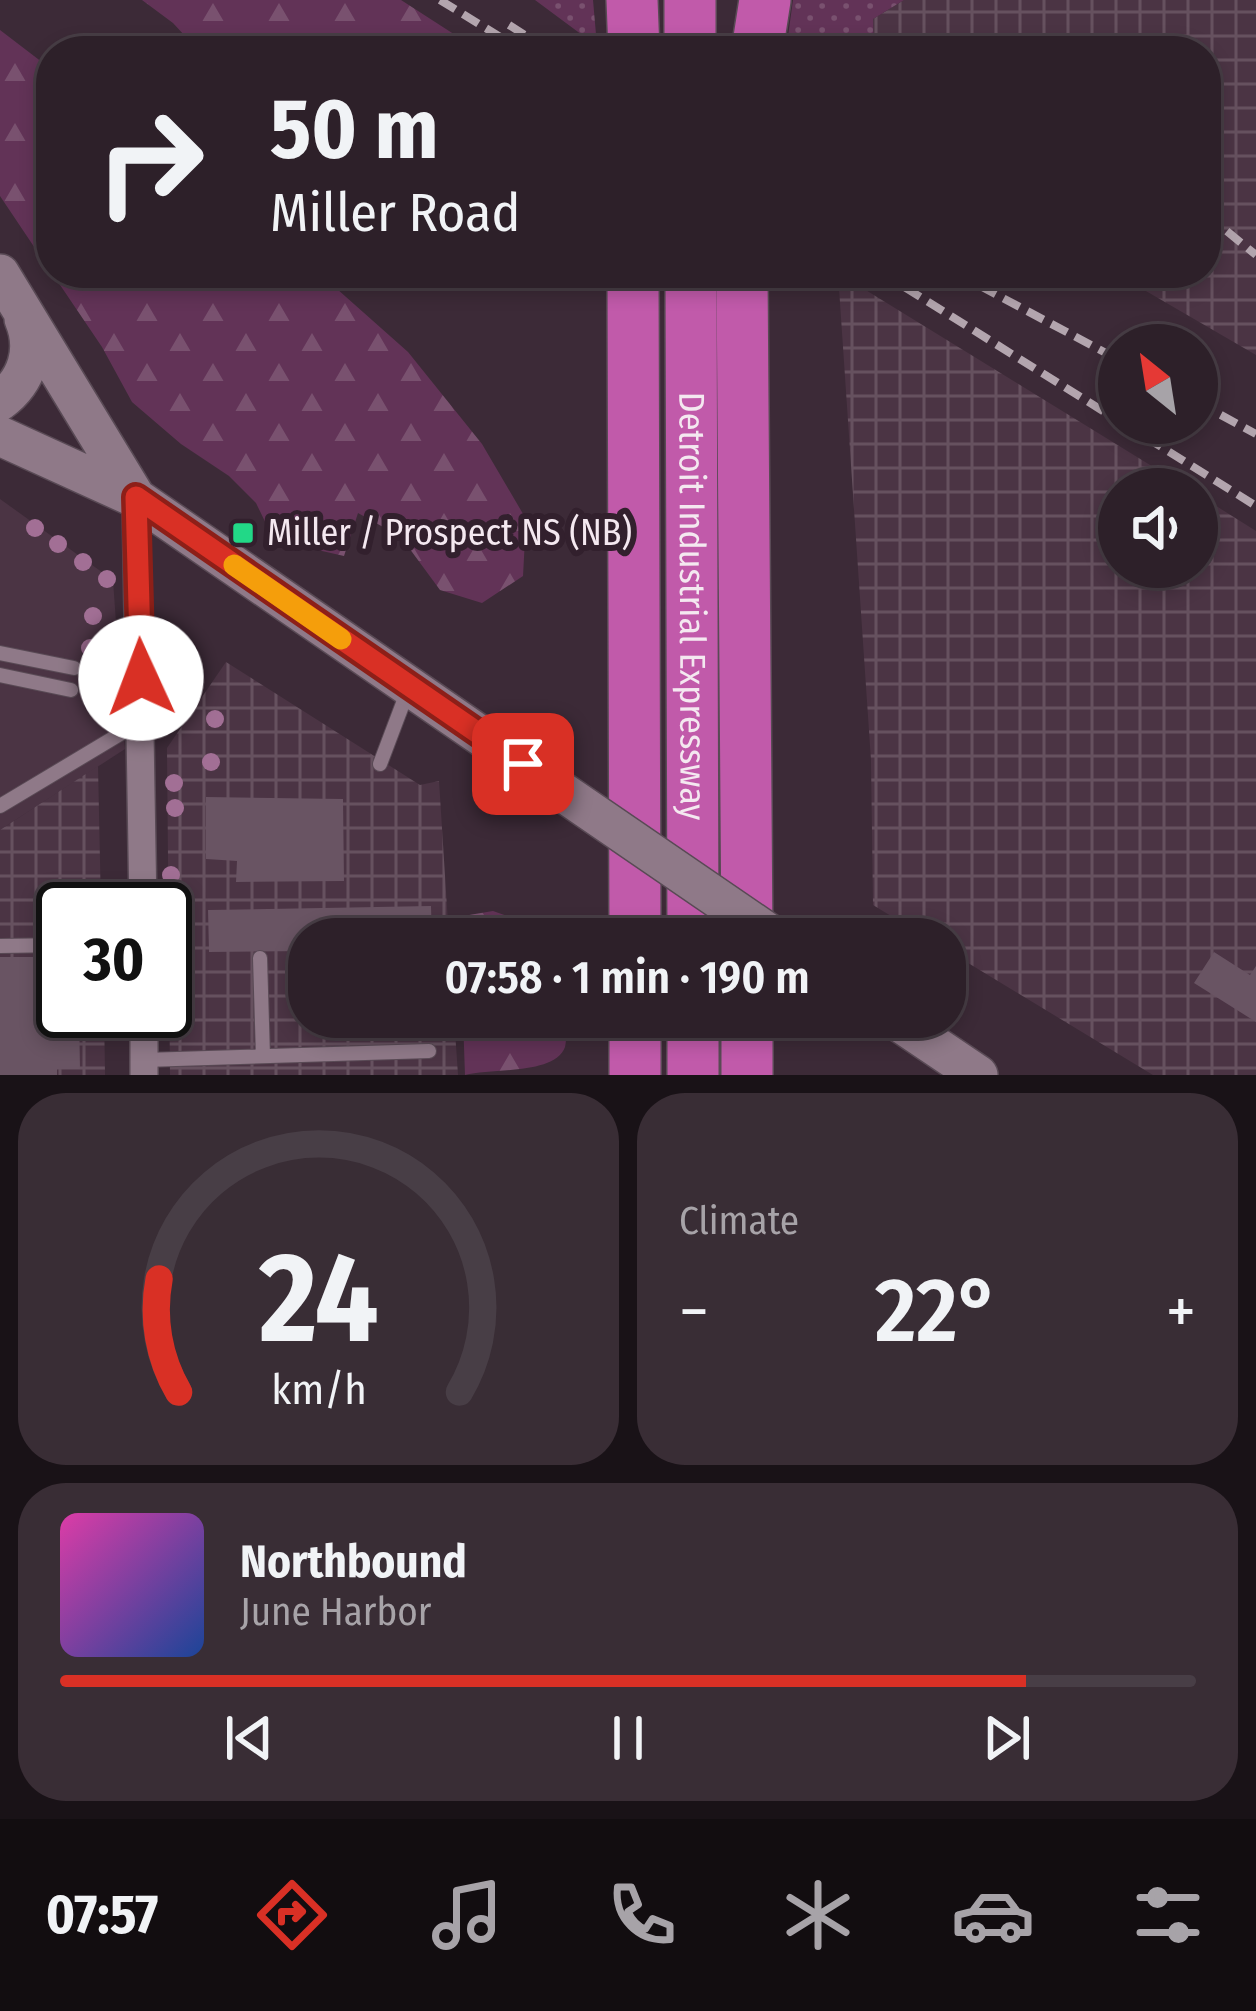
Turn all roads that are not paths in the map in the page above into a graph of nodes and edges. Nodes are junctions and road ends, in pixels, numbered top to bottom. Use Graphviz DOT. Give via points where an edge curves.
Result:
graph roads {
  1 [pos="632,0"];
  2 [pos="690,0"];
  3 [pos="750,0"];
  4 [pos="765,0"];
  5 [pos="633,36"];
  6 [pos="690,36"];
  7 [pos="749,36"];
  8 [pos="759,36"];
  9 [pos="9,288"];
  10 [pos="633,288"];
  11 [pos="691,288"];
  12 [pos="742,288"];
  13 [pos="0,401"];
  14 [pos="0,436"];
  15 [pos="136,497"];
  16 [pos="0,653"];
  17 [pos="74,668"];
  18 [pos="0,675"];
  19 [pos="410,686"];
  20 [pos="71,690"];
  21 [pos="142,720"];
  22 [pos="380,764"];
  23 [pos="0,806"];
  24 [pos="143,882"];
  25 [pos="635,918"];
  26 [pos="693,918"];
  27 [pos="747,918"];
  28 [pos="747,918"];
  29 [pos="36,945"];
  30 [pos="0,946"];
  31 [pos="260,958"];
  32 [pos="635,1038"];
  33 [pos="693,1038"];
  34 [pos="747,1038"];
  35 [pos="923,1038"];
  36 [pos="429,1051"];
  37 [pos="263,1056"];
  38 [pos="144,1067"];
  39 [pos="635,1075"];
  40 [pos="693,1075"];
  41 [pos="747,1075"];
  42 [pos="978,1075"];
  1 -- 5 [label="highway"];
  2 -- 6 [label="highway"];
  3 -- 7 [label="highway"];
  4 -- 8 [label="highway"];
  9 -- 13 [label="main road" via="32,340 26,369"];
  9 -- 15 [label="main road"];
  10 -- 25 [label="highway, Detroit Industrial Expressway"];
  11 -- 26 [label="highway, Detroit Industrial Expressway"];
  12 -- 27 [label="highway"];
  14 -- 15 [label="main road"];
  15 -- 19 [label="main road"];
  15 -- 21 [label="street"];
  16 -- 17 [label="lane"];
  18 -- 20 [label="lane"];
  19 -- 22 [label="lane"];
  19 -- 28 [label="main road, bridge"];
  21 -- 23 [label="lane"];
  21 -- 24 [label="street"];
  29 -- 30 [label="lane"];
  31 -- 37 [label="lane"];
  32 -- 39 [label="highway"];
  33 -- 40 [label="highway"];
  34 -- 41 [label="highway"];
  35 -- 42 [label="main road"];
  36 -- 37 [label="lane"];
  37 -- 38 [label="lane"];
}
